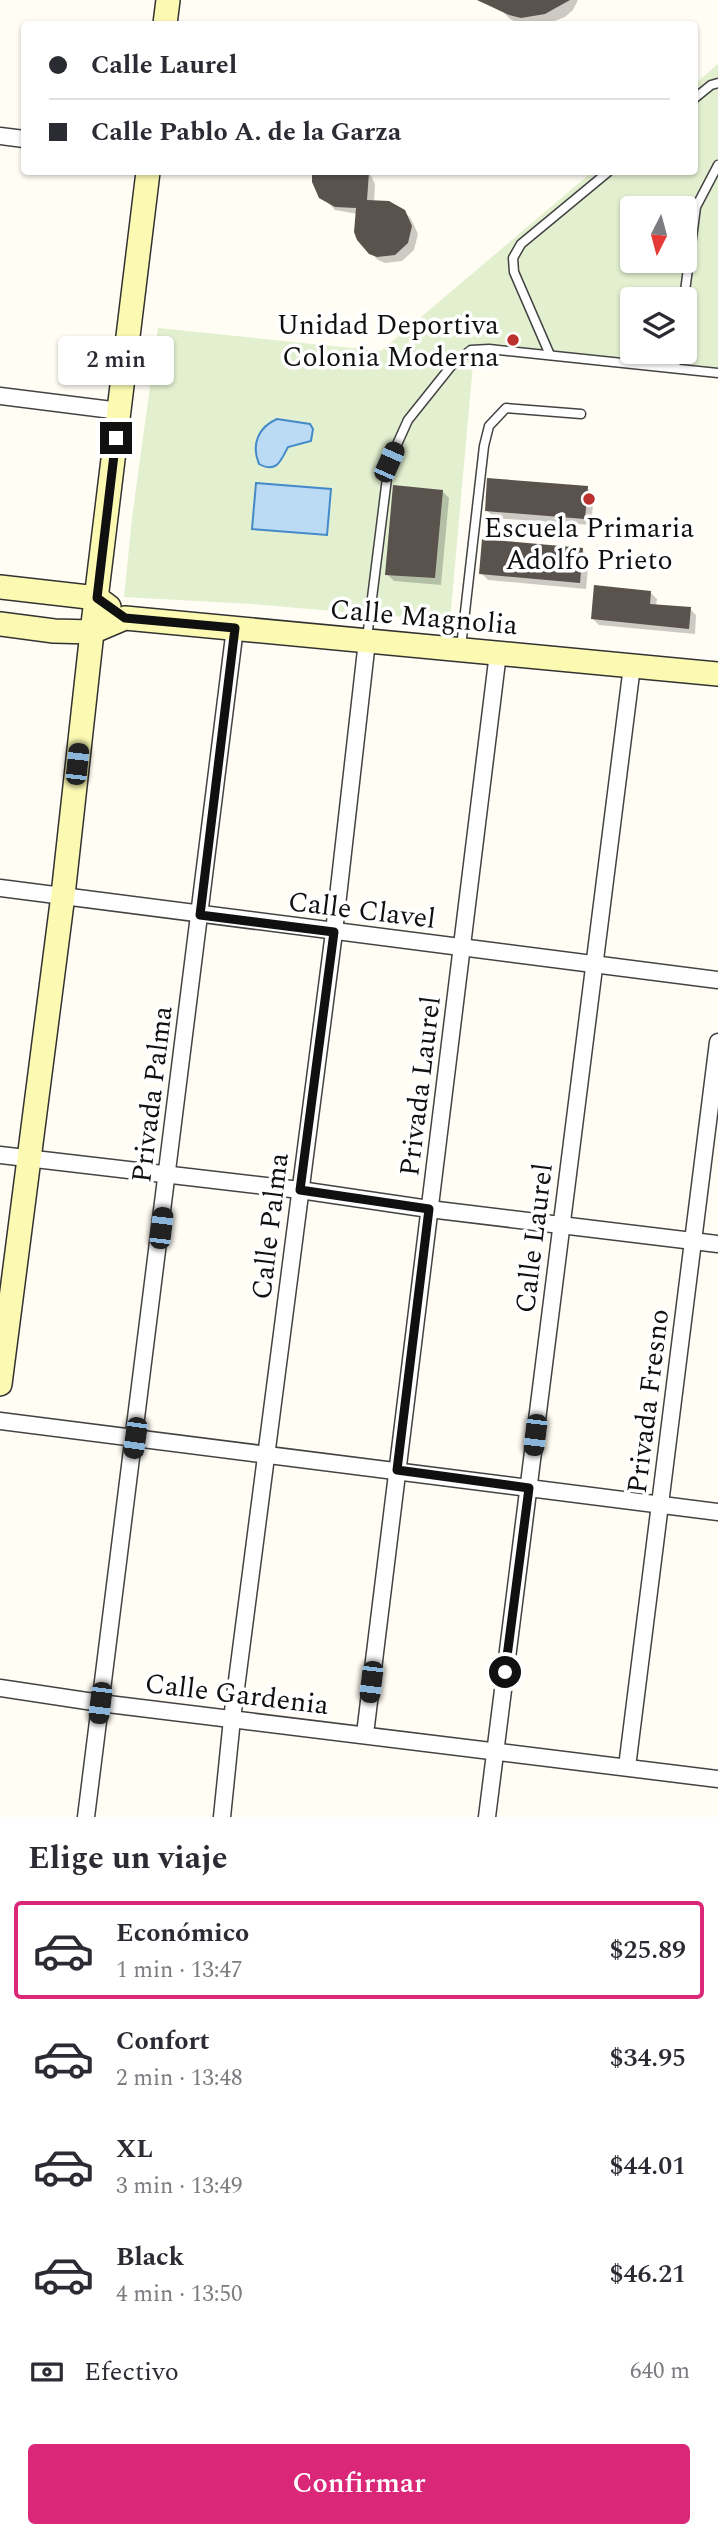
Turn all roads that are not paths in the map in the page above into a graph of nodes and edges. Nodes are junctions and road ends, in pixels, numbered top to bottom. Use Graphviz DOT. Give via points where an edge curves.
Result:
graph roads {
  1 [pos="168,0"];
  2 [pos="165,21"];
  3 [pos="718,83"];
  4 [pos="698,96"];
  5 [pos="0,136"];
  6 [pos="21,139"];
  7 [pos="718,165"];
  8 [pos="148,175"];
  9 [pos="604,175"];
  10 [pos="686,287"];
  11 [pos="550,355"];
  12 [pos="676,364"];
  13 [pos="675,368"];
  14 [pos="718,373"];
  15 [pos="0,396"];
  16 [pos="120,411"];
  17 [pos="581,414"];
  18 [pos="0,587"];
  19 [pos="97,598"];
  20 [pos="125,618"];
  21 [pos="0,624"];
  22 [pos="235,628"];
  23 [pos="92,632"];
  24 [pos="367,641"];
  25 [pos="461,650"];
  26 [pos="498,653"];
  27 [pos="632,666"];
  28 [pos="718,674"];
  29 [pos="0,888"];
  30 [pos="63,895"];
  31 [pos="200,915"];
  32 [pos="334,932"];
  33 [pos="463,948"];
  34 [pos="595,965"];
  35 [pos="718,980"];
  36 [pos="718,1042"];
  37 [pos="0,1155"];
  38 [pos="30,1159"];
  39 [pos="167,1176"];
  40 [pos="300,1190"];
  41 [pos="429,1209"];
  42 [pos="561,1226"];
  43 [pos="693,1241"];
  44 [pos="718,1244"];
  45 [pos="0,1384"];
  46 [pos="0,1421"];
  47 [pos="135,1438"];
  48 [pos="266,1454"];
  49 [pos="397,1470"];
  50 [pos="529,1488"];
  51 [pos="660,1505"];
  52 [pos="718,1512"];
  53 [pos="0,1688"];
  54 [pos="100,1703"];
  55 [pos="232,1719"];
  56 [pos="365,1734"];
  57 [pos="496,1751"];
  58 [pos="627,1767"];
  59 [pos="718,1779"];
  60 [pos="86,1817"];
  61 [pos="222,1817"];
  62 [pos="487,1817"];
  1 -- 2 [label="street"];
  3 -- 4 [label="lane"];
  5 -- 6 [label="street"];
  7 -- 10 [label="lane" via="696,207"];
  8 -- 16 [label="street"];
  9 -- 11 [label="lane" via="521,244 513,258 514,272"];
  11 -- 13 [label="lane"];
  11 -- 24 [label="lane" via="471,350 452,365 408,420 389,462"];
  12 -- 13 [label="lane"];
  13 -- 14 [label="lane"];
  15 -- 16 [label="street"];
  16 -- 19 [label="street"];
  17 -- 25 [label="lane" via="506,408 489,426"];
  18 -- 19 [label="street"];
  19 -- 20 [label="street"];
  19 -- 23 [label="street"];
  20 -- 22 [label="street, Calle Magnolia"];
  20 -- 23 [label="street, Calle Magnolia"];
  21 -- 23 [label="street, Calle Magnolia"];
  22 -- 24 [label="street, Calle Magnolia"];
  22 -- 31 [label="street, Privada Palma"];
  23 -- 30 [label="street"];
  24 -- 25 [label="street, Calle Magnolia"];
  24 -- 32 [label="street, Calle Palma"];
  25 -- 26 [label="street, Calle Magnolia"];
  26 -- 27 [label="street, Calle Magnolia"];
  26 -- 33 [label="street, Privada Laurel"];
  27 -- 28 [label="street, Calle Magnolia"];
  27 -- 34 [label="street, Calle Laurel"];
  29 -- 30 [label="street, Calle Clavel"];
  30 -- 31 [label="street, Calle Clavel"];
  30 -- 38 [label="street"];
  31 -- 32 [label="street, Calle Clavel"];
  31 -- 39 [label="street, Privada Palma"];
  32 -- 33 [label="street, Calle Clavel"];
  32 -- 40 [label="street, Calle Palma"];
  33 -- 34 [label="street, Calle Clavel"];
  33 -- 41 [label="street, Privada Laurel"];
  34 -- 35 [label="street, Calle Clavel"];
  34 -- 42 [label="street, Calle Laurel"];
  36 -- 43 [label="street, Privada Fresno"];
  37 -- 38 [label="street"];
  38 -- 39 [label="street"];
  38 -- 45 [label="street"];
  39 -- 40 [label="street"];
  39 -- 47 [label="street, Privada Palma"];
  40 -- 41 [label="street"];
  40 -- 48 [label="street, Calle Palma"];
  41 -- 42 [label="street"];
  41 -- 49 [label="street, Privada Laurel"];
  42 -- 43 [label="street"];
  42 -- 50 [label="street, Calle Laurel"];
  43 -- 44 [label="street"];
  43 -- 51 [label="street, Privada Fresno"];
  46 -- 47 [label="street"];
  47 -- 48 [label="street"];
  47 -- 54 [label="street, Privada Palma"];
  48 -- 49 [label="street"];
  48 -- 55 [label="street, Calle Palma"];
  49 -- 50 [label="street"];
  49 -- 56 [label="street, Privada Laurel"];
  50 -- 51 [label="street"];
  50 -- 57 [label="street, Calle Laurel"];
  51 -- 52 [label="street"];
  51 -- 58 [label="street, Privada Fresno"];
  53 -- 54 [label="street, Calle Gardenia"];
  54 -- 55 [label="street, Calle Gardenia"];
  54 -- 60 [label="street, Privada Palma"];
  55 -- 56 [label="street, Calle Gardenia"];
  55 -- 61 [label="street, Calle Palma"];
  56 -- 57 [label="street, Calle Gardenia"];
  57 -- 58 [label="street, Calle Gardenia"];
  57 -- 62 [label="street, Calle Laurel"];
  58 -- 59 [label="street, Calle Gardenia"];
}
